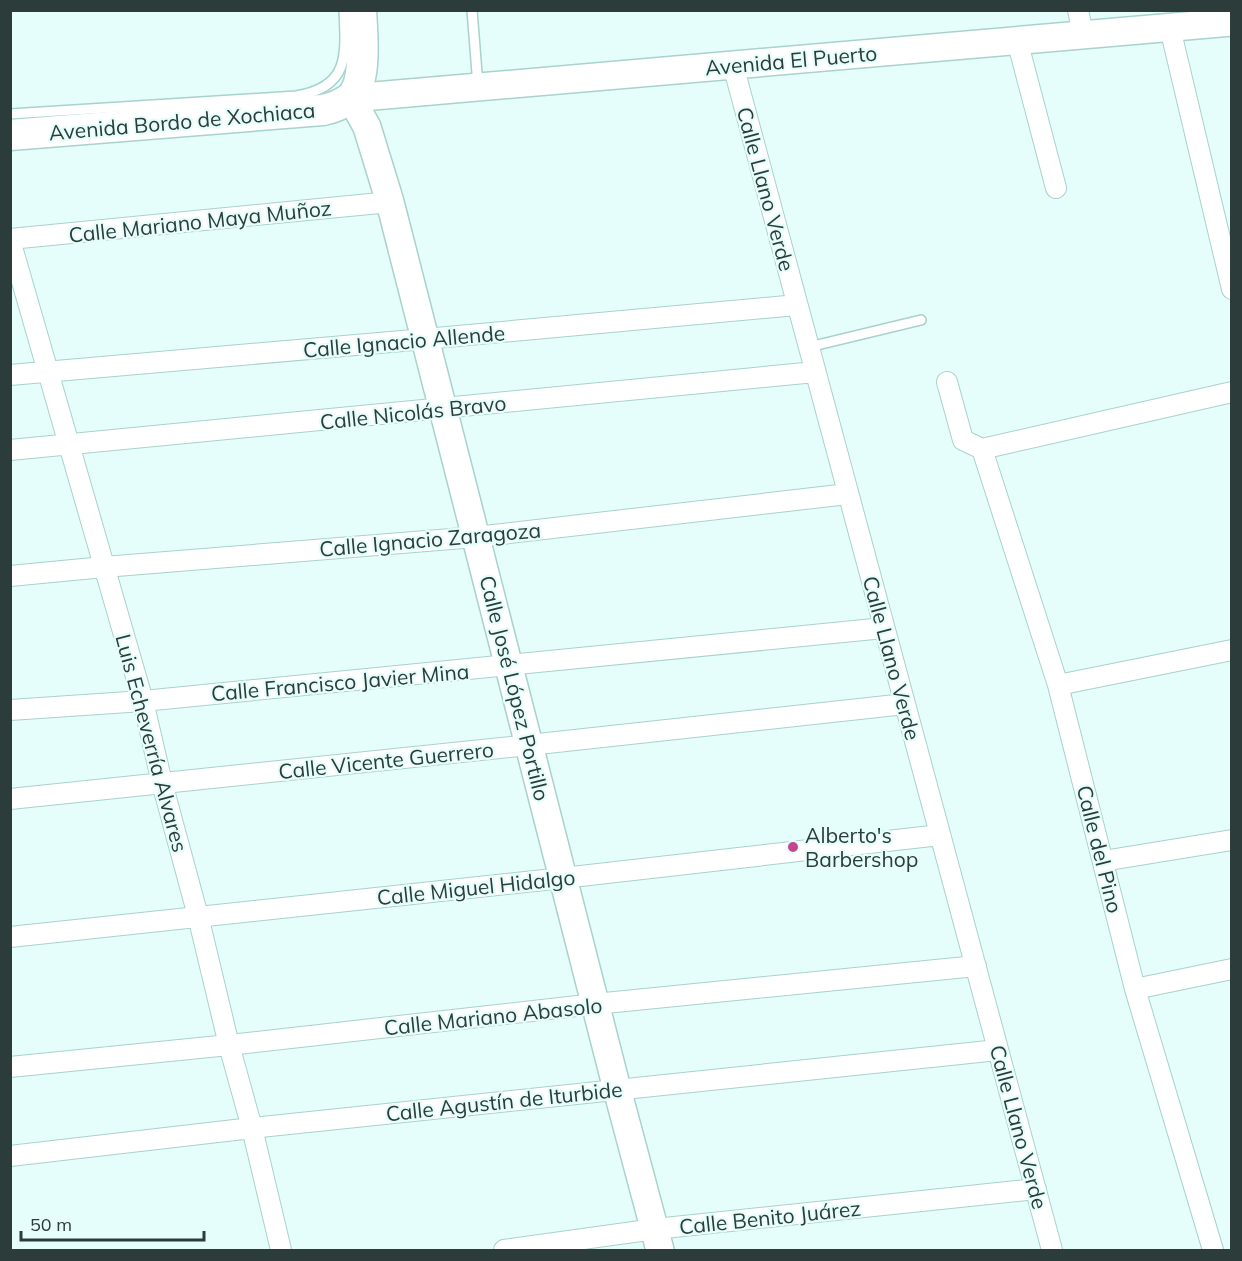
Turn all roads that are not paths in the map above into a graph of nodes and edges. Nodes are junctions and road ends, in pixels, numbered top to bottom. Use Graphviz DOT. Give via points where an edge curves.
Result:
graph roads {
  1 [pos="344,10"];
  2 [pos="361,10"];
  3 [pos="472,10"];
  4 [pos="1232,22"];
  5 [pos="1080,23"];
  6 [pos="1170,28"];
  7 [pos="1017,40"];
  8 [pos="733,65"];
  9 [pos="478,88"];
  10 [pos="351,98"];
  11 [pos="10,114"];
  12 [pos="10,135"];
  13 [pos="1056,188"];
  14 [pos="390,202"];
  15 [pos="10,239"];
  16 [pos="1232,289"];
  17 [pos="797,305"];
  18 [pos="921,320"];
  19 [pos="425,339"];
  20 [pos="809,347"];
  21 [pos="48,372"];
  22 [pos="815,372"];
  23 [pos="10,375"];
  24 [pos="947,381"];
  25 [pos="1232,392"];
  26 [pos="443,409"];
  27 [pos="69,445"];
  28 [pos="982,448"];
  29 [pos="10,450"];
  30 [pos="848,494"];
  31 [pos="476,537"];
  32 [pos="104,567"];
  33 [pos="10,576"];
  34 [pos="884,628"];
  35 [pos="1232,650"];
  36 [pos="509,666"];
  37 [pos="1058,685"];
  38 [pos="143,701"];
  39 [pos="905,704"];
  40 [pos="10,711"];
  41 [pos="529,746"];
  42 [pos="162,783"];
  43 [pos="10,799"];
  44 [pos="940,835"];
  45 [pos="1232,840"];
  46 [pos="1102,861"];
  47 [pos="563,878"];
  48 [pos="198,916"];
  49 [pos="10,937"];
  50 [pos="976,966"];
  51 [pos="1232,969"];
  52 [pos="1135,989"];
  53 [pos="596,1004"];
  54 [pos="229,1045"];
  55 [pos="998,1050"];
  56 [pos="10,1067"];
  57 [pos="617,1089"];
  58 [pos="252,1128"];
  59 [pos="10,1156"];
  60 [pos="1036,1189"];
  61 [pos="658,1240"];
  62 [pos="281,1251"];
  63 [pos="504,1251"];
  64 [pos="1053,1251"];
  65 [pos="1213,1251"];
  1 -- 11 [label="lane" via="343,63 331,81 310,94"];
  2 -- 10 [label="main road" via="363,68"];
  3 -- 9 [label="lane"];
  4 -- 6 [label="main road, Avenida El Puerto"];
  5 -- 6 [label="main road, Avenida El Puerto"];
  5 -- 7 [label="main road, Avenida El Puerto"];
  6 -- 16 [label="street"];
  7 -- 8 [label="main road, Avenida El Puerto"];
  7 -- 13 [label="street"];
  8 -- 9 [label="main road, Avenida El Puerto"];
  8 -- 17 [label="street, Calle Llano Verde"];
  9 -- 10 [label="main road, Avenida El Puerto"];
  10 -- 12 [label="main road, Avenida Bordo de Xochiaca" via="323,110"];
  10 -- 14 [label="main road, Calle José López Portillo" via="367,127"];
  14 -- 15 [label="street, Calle Mariano Maya Muñoz"];
  14 -- 19 [label="main road, Calle José López Portillo"];
  15 -- 21 [label="street, Luis Echeverría Alvares"];
  17 -- 19 [label="street, Calle Ignacio Allende"];
  17 -- 20 [label="street, Calle Llano Verde"];
  18 -- 20 [label="lane"];
  19 -- 21 [label="street, Calle Ignacio Allende"];
  19 -- 26 [label="main road, Calle José López Portillo"];
  20 -- 22 [label="street, Calle Llano Verde"];
  21 -- 23 [label="street, Calle Ignacio Allende"];
  21 -- 27 [label="street, Luis Echeverría Alvares"];
  22 -- 26 [label="street, Calle Nicolás Bravo"];
  22 -- 30 [label="street, Calle Llano Verde"];
  24 -- 28 [label="street" via="963,440"];
  25 -- 28 [label="street"];
  26 -- 27 [label="street, Calle Nicolás Bravo"];
  26 -- 31 [label="main road, Calle José López Portillo"];
  27 -- 29 [label="street, Calle Nicolás Bravo"];
  27 -- 32 [label="street, Luis Echeverría Alvares"];
  28 -- 37 [label="street, Calle del Pino"];
  30 -- 31 [label="street, Calle Ignacio Zaragoza"];
  30 -- 34 [label="street, Calle Llano Verde"];
  31 -- 32 [label="street, Calle Ignacio Zaragoza"];
  31 -- 36 [label="main road, Calle José López Portillo"];
  32 -- 33 [label="street, Calle Ignacio Zaragoza"];
  32 -- 38 [label="street, Luis Echeverría Alvares"];
  34 -- 36 [label="street, Calle Francisco Javier Mina"];
  34 -- 39 [label="street, Calle Llano Verde"];
  35 -- 37 [label="street"];
  36 -- 38 [label="street, Calle Francisco Javier Mina"];
  36 -- 41 [label="main road, Calle José López Portillo"];
  37 -- 46 [label="street, Calle del Pino"];
  38 -- 40 [label="street, Calle Francisco Javier Mina"];
  38 -- 42 [label="street, Luis Echeverría Alvares"];
  39 -- 41 [label="street, Calle Vicente Guerrero"];
  39 -- 44 [label="street, Calle Llano Verde"];
  41 -- 42 [label="street, Calle Vicente Guerrero"];
  41 -- 47 [label="main road, Calle José López Portillo"];
  42 -- 43 [label="street, Calle Vicente Guerrero"];
  42 -- 48 [label="street, Luis Echeverría Alvares"];
  44 -- 47 [label="street, Calle Miguel Hidalgo"];
  44 -- 50 [label="street, Calle Llano Verde"];
  45 -- 46 [label="street"];
  46 -- 52 [label="street, Calle del Pino"];
  47 -- 48 [label="street, Calle Miguel Hidalgo"];
  47 -- 53 [label="main road, Calle José López Portillo"];
  48 -- 49 [label="street, Calle Miguel Hidalgo"];
  48 -- 54 [label="street, Luis Echeverría Alvares"];
  50 -- 53 [label="street, Calle Mariano Abasolo"];
  50 -- 55 [label="street, Calle Llano Verde"];
  51 -- 52 [label="street"];
  52 -- 65 [label="street, Calle del Pino"];
  53 -- 54 [label="street, Calle Mariano Abasolo"];
  53 -- 57 [label="main road, Calle José López Portillo"];
  54 -- 56 [label="street, Calle Mariano Abasolo"];
  54 -- 58 [label="street, Luis Echeverría Alvares"];
  55 -- 57 [label="street, Calle Agustín de Iturbide"];
  55 -- 60 [label="street, Calle Llano Verde"];
  57 -- 58 [label="street, Calle Agustín de Iturbide"];
  57 -- 61 [label="main road, Calle José López Portillo"];
  58 -- 59 [label="street, Calle Agustín de Iturbide"];
  58 -- 62 [label="street, Luis Echeverría Alvares"];
  60 -- 61 [label="street, Calle Benito Juárez"];
  60 -- 64 [label="street, Calle Llano Verde"];
  61 -- 63 [label="street, Calle Benito Juárez"];
}
